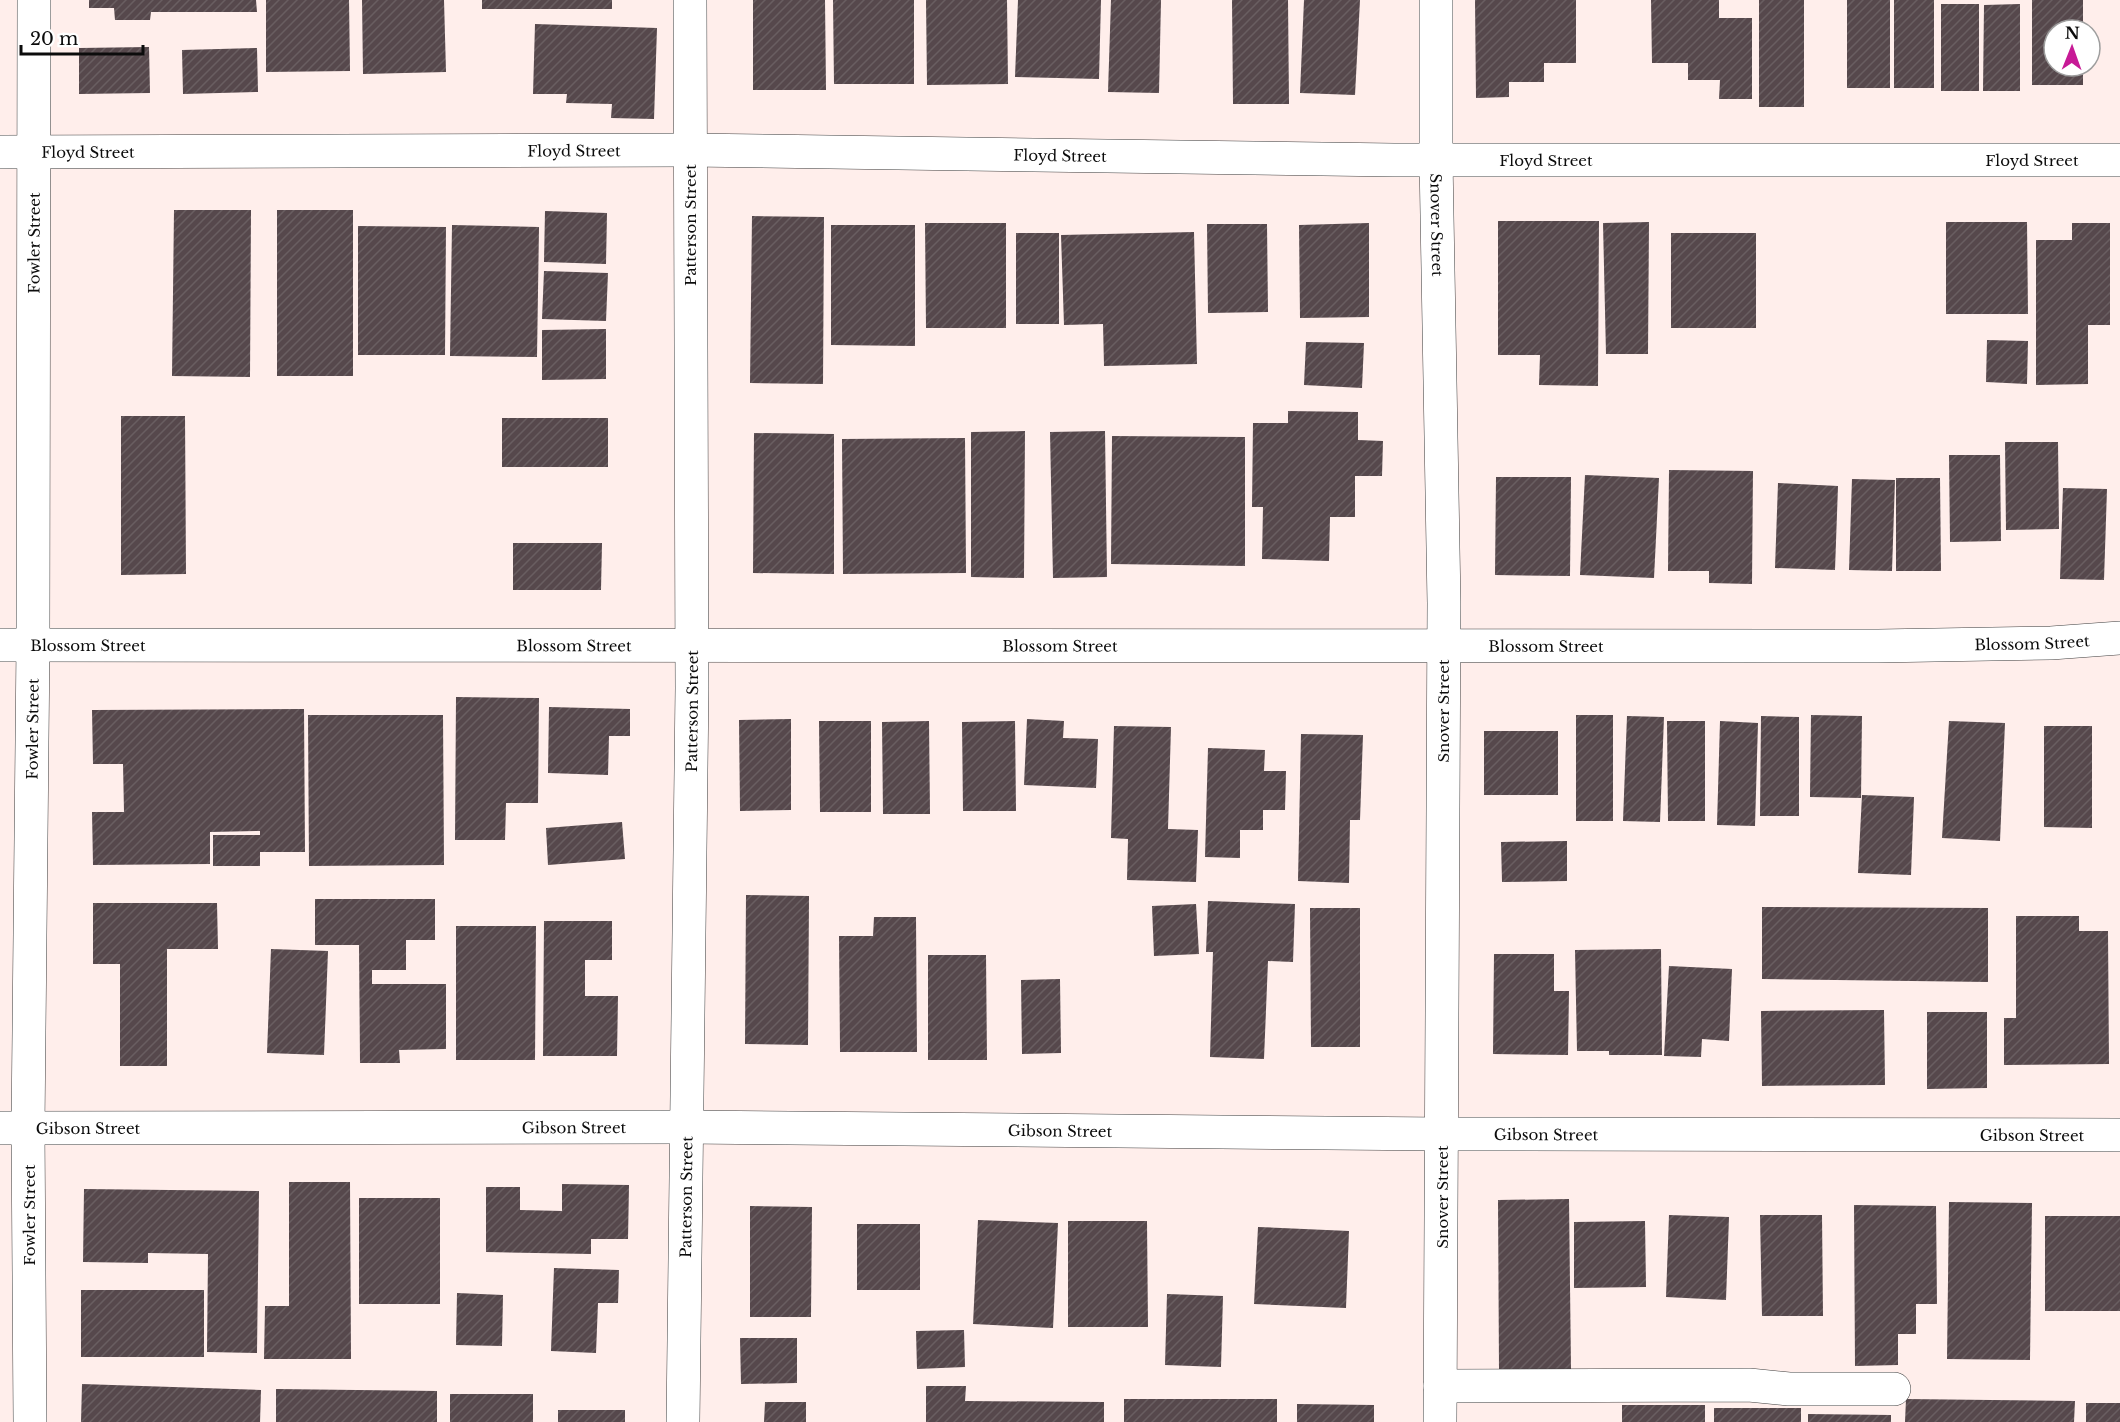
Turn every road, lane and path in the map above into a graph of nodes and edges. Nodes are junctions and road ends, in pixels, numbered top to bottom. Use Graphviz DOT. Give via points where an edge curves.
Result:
graph roads {
  1 [pos="34,0"];
  2 [pos="690,0"];
  3 [pos="1436,0"];
  4 [pos="690,150"];
  5 [pos="0,152"];
  6 [pos="33,152"];
  7 [pos="1436,159"];
  8 [pos="2120,160"];
  9 [pos="2120,638"];
  10 [pos="0,645"];
  11 [pos="33,645"];
  12 [pos="692,646"];
  13 [pos="1443,646"];
  14 [pos="686,1127"];
  15 [pos="14,1128"];
  16 [pos="1442,1134"];
  17 [pos="2120,1135"];
  18 [pos="1440,1386"];
  19 [pos="1894,1389"];
  20 [pos="30,1422"];
  21 [pos="683,1422"];
  22 [pos="1440,1422"];
  1 -- 6 [label="street, Fowler Street"];
  2 -- 4 [label="street, Patterson Street"];
  3 -- 7 [label="street, Snover Street"];
  4 -- 6 [label="street, Floyd Street"];
  4 -- 7 [label="street, Floyd Street"];
  4 -- 12 [label="street, Patterson Street"];
  5 -- 6 [label="street, Floyd Street"];
  6 -- 11 [label="street, Fowler Street"];
  7 -- 8 [label="street, Floyd Street"];
  7 -- 13 [label="street, Snover Street"];
  9 -- 13 [label="street, Blossom Street" via="1878,646"];
  10 -- 11 [label="street, Blossom Street"];
  11 -- 12 [label="street, Blossom Street"];
  11 -- 15 [label="street, Fowler Street"];
  12 -- 13 [label="street, Blossom Street"];
  12 -- 14 [label="street, Patterson Street"];
  13 -- 16 [label="street, Snover Street"];
  14 -- 15 [label="street, Gibson Street"];
  14 -- 16 [label="street, Gibson Street"];
  14 -- 21 [label="street, Patterson Street"];
  15 -- 20 [label="street, Fowler Street"];
  16 -- 17 [label="street, Gibson Street"];
  16 -- 18 [label="street, Snover Street"];
  18 -- 19 [label="street" via="1749,1385"];
  18 -- 22 [label="street, Snover Street"];
}
